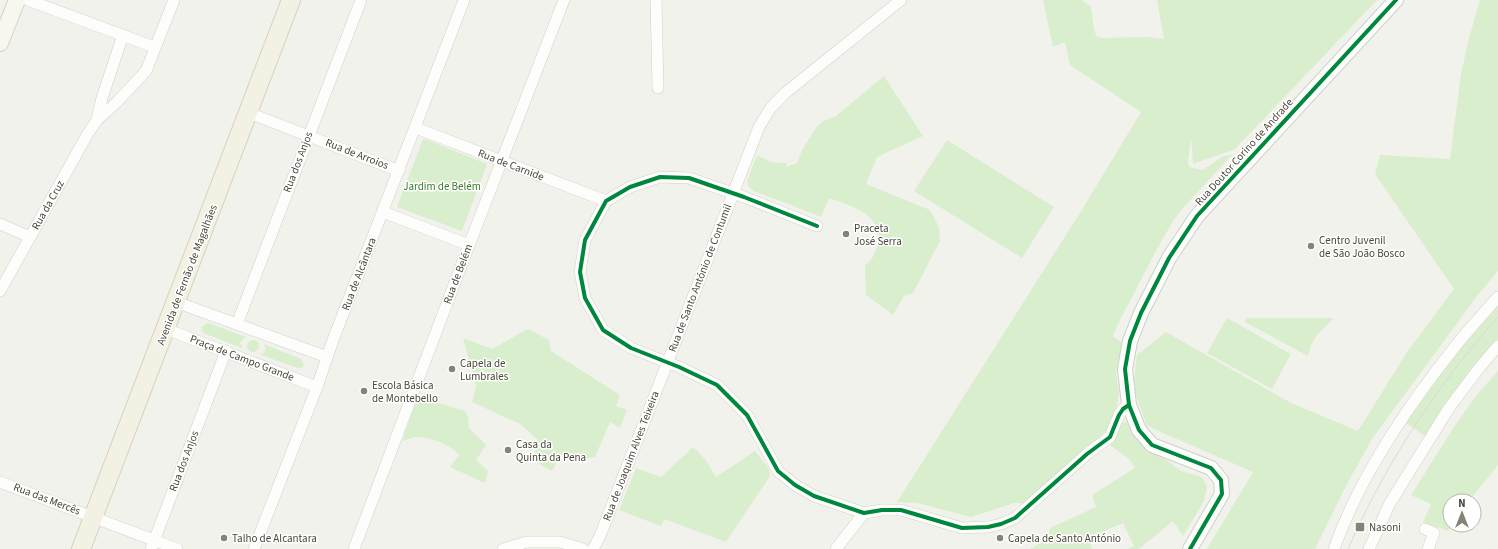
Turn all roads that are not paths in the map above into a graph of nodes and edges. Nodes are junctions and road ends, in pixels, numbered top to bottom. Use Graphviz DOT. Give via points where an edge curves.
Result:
graph roads {
  1 [pos="17,0"];
  2 [pos="28,0"];
  3 [pos="174,0"];
  4 [pos="291,0"];
  5 [pos="361,0"];
  6 [pos="464,0"];
  7 [pos="564,0"];
  8 [pos="656,0"];
  9 [pos="901,0"];
  10 [pos="1396,0"];
  11 [pos="123,35"];
  12 [pos="0,43"];
  13 [pos="154,47"];
  14 [pos="658,88"];
  15 [pos="249,113"];
  16 [pos="97,120"];
  17 [pos="416,128"];
  18 [pos="308,136"];
  19 [pos="502,162"];
  20 [pos="399,171"];
  21 [pos="733,193"];
  22 [pos="606,201"];
  23 [pos="383,212"];
  24 [pos="0,224"];
  25 [pos="817,226"];
  26 [pos="30,236"];
  27 [pos="469,245"];
  28 [pos="0,291"];
  29 [pos="1498,298"];
  30 [pos="176,302"];
  31 [pos="237,324"];
  32 [pos="166,329"];
  33 [pos="1498,346"];
  34 [pos="226,351"];
  35 [pos="327,357"];
  36 [pos="667,362"];
  37 [pos="317,387"];
  38 [pos="1129,405"];
  39 [pos="0,482"];
  40 [pos="864,513"];
  41 [pos="93,517"];
  42 [pos="1425,529"];
  43 [pos="152,545"];
  44 [pos="1194,547"];
  45 [pos="81,549"];
  46 [pos="177,549"];
  47 [pos="254,549"];
  48 [pos="354,549"];
  49 [pos="503,549"];
  50 [pos="583,549"];
  51 [pos="593,549"];
  52 [pos="836,549"];
  53 [pos="1334,549"];
  54 [pos="1368,549"];
  55 [pos="1428,549"];
  1 -- 12 [label="main road"];
  2 -- 11 [label="street"];
  3 -- 13 [label="street, Rua da Cruz"];
  4 -- 15 [label="main road, Avenida de Fernão de Magalhães"];
  5 -- 18 [label="street, Rua dos Anjos"];
  6 -- 17 [label="street, Rua de Alcântara"];
  7 -- 19 [label="street, Rua de Belém"];
  8 -- 14 [label="street"];
  9 -- 21 [label="street, Rua de Santo António de Contumil" via="784,94 770,109 759,127"];
  10 -- 38 [label="street, Rua Doutor Corino de Andrade" via="1211,200 1169,258 1130,341 1125,369"];
  11 -- 13 [label="street"];
  11 -- 16 [label="street, Rua da Cruz"];
  13 -- 16 [label="street, Rua da Cruz" via="146,71"];
  15 -- 18 [label="street, Rua de Arroios"];
  15 -- 30 [label="main road, Avenida de Fernão de Magalhães"];
  16 -- 26 [label="street, Rua da Cruz"];
  17 -- 19 [label="street, Rua de Carnide"];
  17 -- 20 [label="street, Rua de Alcântara"];
  18 -- 20 [label="street, Rua de Arroios"];
  18 -- 31 [label="street, Rua dos Anjos"];
  19 -- 22 [label="street, Rua de Carnide"];
  19 -- 27 [label="street, Rua de Belém"];
  20 -- 23 [label="street, Rua de Alcântara"];
  21 -- 22 [label="street" via="689,178 660,177 630,187"];
  21 -- 25 [label="street"];
  21 -- 36 [label="street, Rua de Santo António de Contumil"];
  22 -- 36 [label="street" via="585,240 580,272 585,298 603,330 631,348"];
  23 -- 27 [label="street"];
  23 -- 35 [label="street, Rua de Alcântara"];
  24 -- 26 [label="street"];
  26 -- 28 [label="street, Rua da Cruz"];
  27 -- 48 [label="street, Rua de Belém"];
  29 -- 53 [label="street" via="1454,347 1398,426 1359,492"];
  30 -- 31 [label="street"];
  30 -- 32 [label="main road, Avenida de Fernão de Magalhães"];
  31 -- 35 [label="street"];
  32 -- 34 [label="street, Praça de Campo Grande"];
  32 -- 41 [label="main road, Avenida de Fernão de Magalhães"];
  33 -- 54 [label="street" via="1449,408 1390,503"];
  34 -- 37 [label="street, Praça de Campo Grande"];
  34 -- 43 [label="street, Rua dos Anjos"];
  35 -- 37 [label="street, Rua de Alcântara"];
  36 -- 40 [label="street, Rua de Santo António de Contumil" via="717,385 747,415 778,471 795,485 814,496"];
  36 -- 51 [label="street, Rua de Joaquim Alves Teixeira"];
  37 -- 47 [label="street, Rua de Alcântara"];
  38 -- 40 [label="street, Rua de Santo António de Contumil" via="1119,415 1110,437 1015,518 1001,524 962,528 901,510"];
  38 -- 44 [label="street, Rua Doutor Corino de Andrade" via="1139,430 1152,445 1211,468 1221,480 1222,494"];
  39 -- 41 [label="street, Rua das Mercês"];
  40 -- 52 [label="street"];
  41 -- 43 [label="street, Rua das Mercês"];
  41 -- 45 [label="main road, Avenida de Fernão de Magalhães"];
  42 -- 55 [label="street" via="1434,533"];
  43 -- 46 [label="street, Rua das Mercês"];
  49 -- 50 [label="street" via="527,542 560,542"];
}
